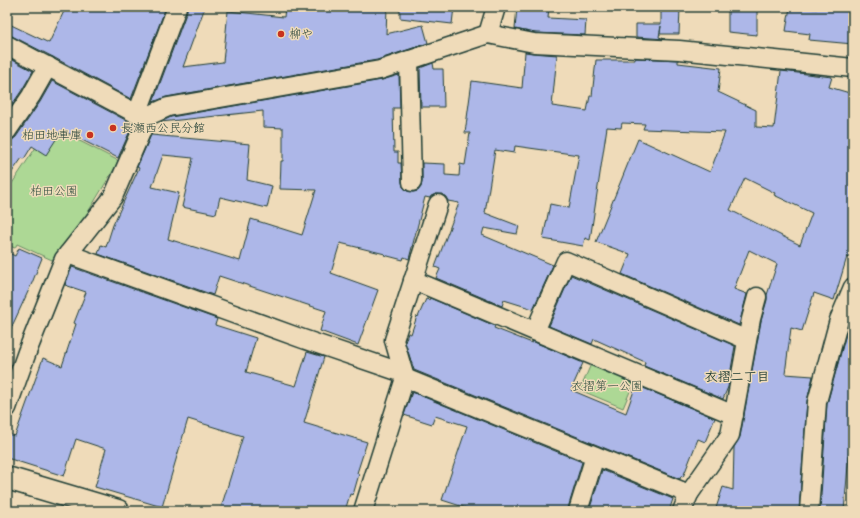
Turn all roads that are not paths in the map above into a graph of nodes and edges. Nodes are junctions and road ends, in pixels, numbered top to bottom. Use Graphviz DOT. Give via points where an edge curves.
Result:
graph roads {
  1 [pos="177,7"];
  2 [pos="496,7"];
  3 [pos="488,34"];
  4 [pos="7,44"];
  5 [pos="409,60"];
  6 [pos="48,66"];
  7 [pos="853,68"];
  8 [pos="142,115"];
  9 [pos="7,131"];
  10 [pos="412,182"];
  11 [pos="438,204"];
  12 [pos="68,254"];
  13 [pos="413,280"];
  14 [pos="853,287"];
  15 [pos="757,297"];
  16 [pos="535,331"];
  17 [pos="747,340"];
  18 [pos="404,375"];
  19 [pos="7,408"];
  20 [pos="734,415"];
  21 [pos="595,456"];
  22 [pos="7,478"];
  23 [pos="689,494"];
  24 [pos="118,511"];
  25 [pos="364,511"];
  26 [pos="578,511"];
  27 [pos="682,511"];
  28 [pos="809,511"];
  1 -- 8 [label="street"];
  2 -- 3 [label="street"];
  3 -- 5 [label="street"];
  3 -- 7 [label="street" via="534,43 679,50"];
  4 -- 6 [label="street"];
  5 -- 8 [label="street" via="380,70 168,107"];
  5 -- 10 [label="street"];
  6 -- 8 [label="street"];
  6 -- 9 [label="street"];
  8 -- 12 [label="street" via="113,197"];
  11 -- 13 [label="street"];
  12 -- 18 [label="street"];
  12 -- 19 [label="street" via="27,352"];
  13 -- 16 [label="street"];
  13 -- 18 [label="street" via="394,340"];
  14 -- 28 [label="street" via="839,320 817,402"];
  15 -- 17 [label="street"];
  16 -- 17 [label="street" via="566,261"];
  16 -- 20 [label="street"];
  17 -- 20 [label="street"];
  18 -- 21 [label="street"];
  18 -- 25 [label="street"];
  20 -- 23 [label="street" via="730,435"];
  21 -- 23 [label="street"];
  21 -- 26 [label="street"];
  22 -- 24 [label="street"];
  23 -- 27 [label="street"];
}
